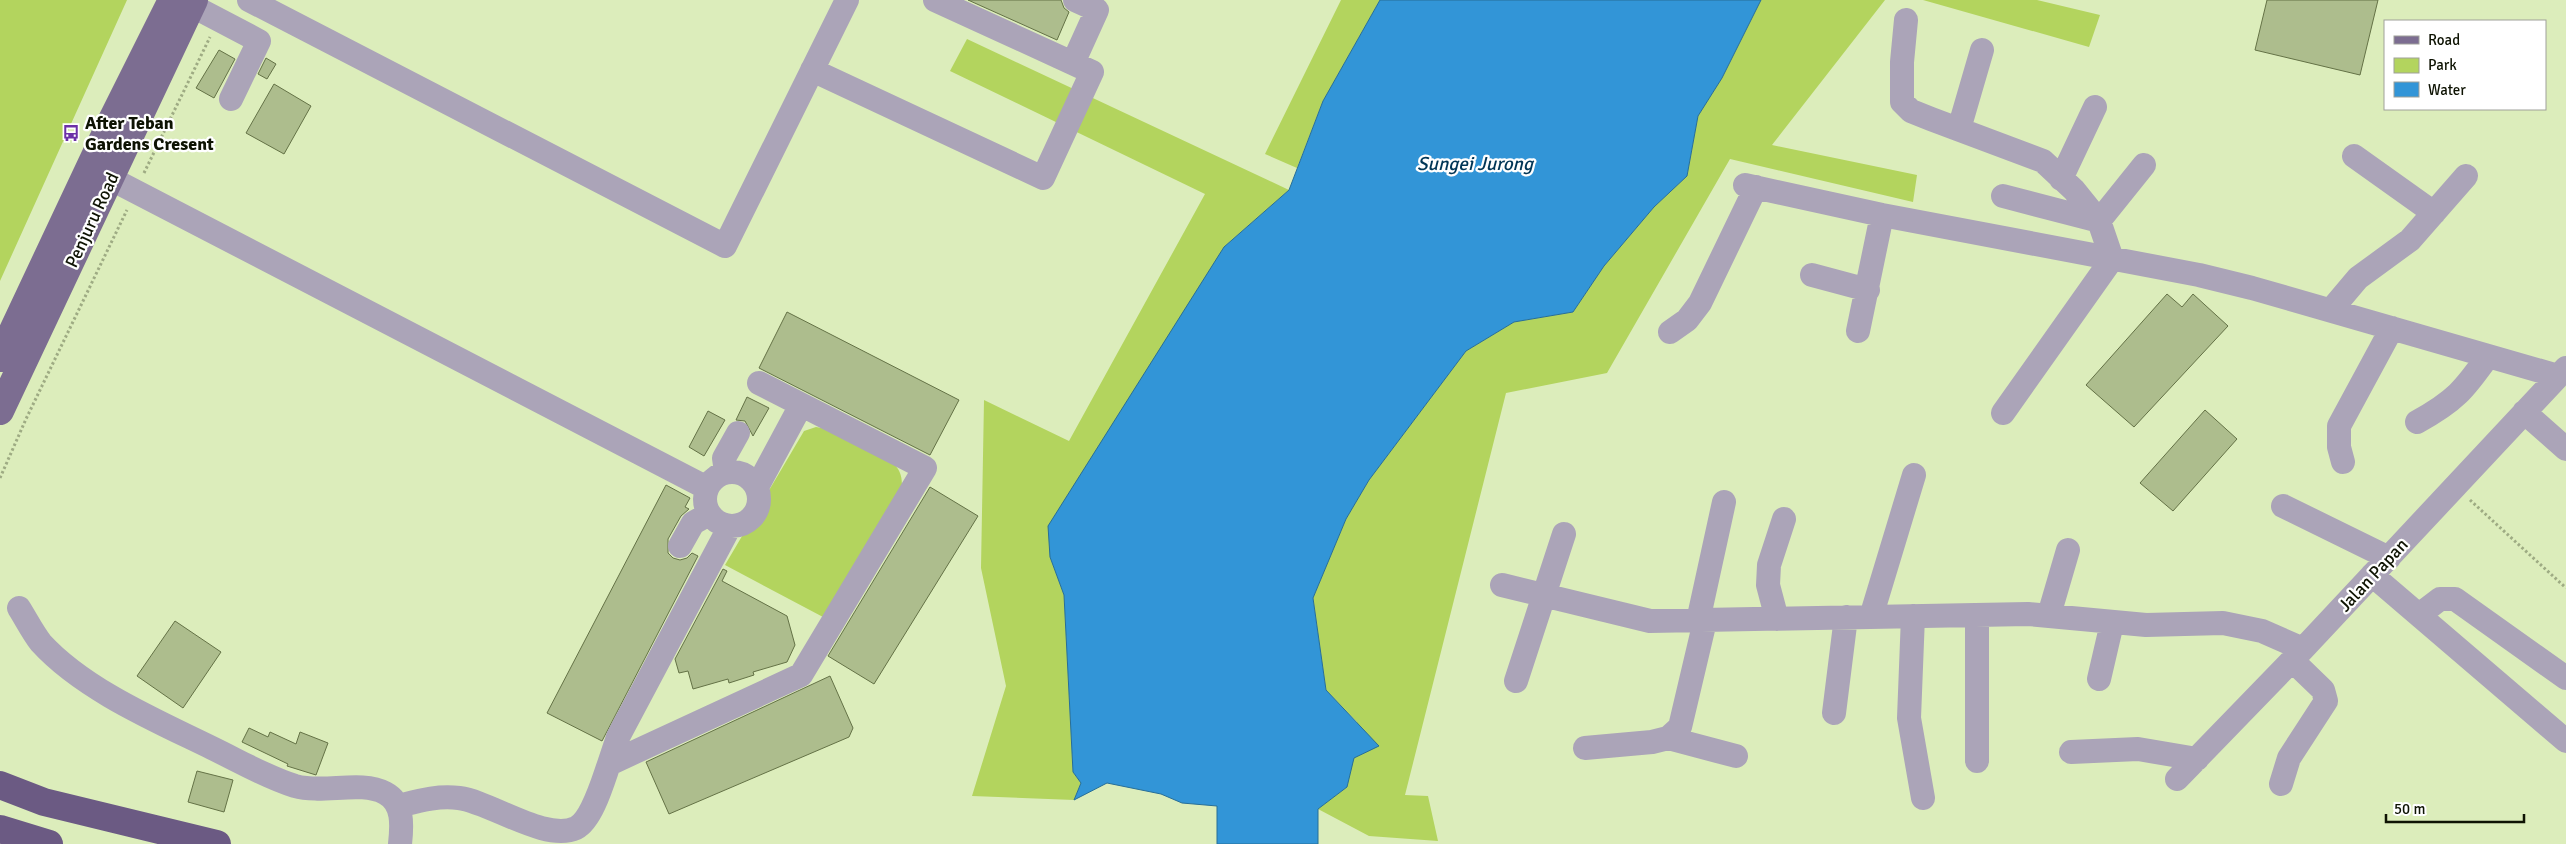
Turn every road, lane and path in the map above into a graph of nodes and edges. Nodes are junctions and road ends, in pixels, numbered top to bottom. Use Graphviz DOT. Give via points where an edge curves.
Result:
graph roads {
  1 [pos="249,0"];
  2 [pos="846,0"];
  3 [pos="935,0"];
  4 [pos="1075,0"];
  5 [pos="184,1"];
  6 [pos="218,19"];
  7 [pos="1906,20"];
  8 [pos="1982,50"];
  9 [pos="1073,63"];
  10 [pos="812,70"];
  11 [pos="231,99"];
  12 [pos="2095,107"];
  13 [pos="1958,129"];
  14 [pos="2354,156"];
  15 [pos="2144,165"];
  16 [pos="100,173"];
  17 [pos="2466,176"];
  18 [pos="2061,179"];
  19 [pos="136,191"];
  20 [pos="2003,196"];
  21 [pos="2434,213"];
  22 [pos="1882,215"];
  23 [pos="2099,221"];
  24 [pos="2112,259"];
  25 [pos="1812,275"];
  26 [pos="1868,290"];
  27 [pos="2331,310"];
  28 [pos="2392,328"];
  29 [pos="1858,331"];
  30 [pos="1670,332"];
  31 [pos="2488,356"];
  32 [pos="0,358"];
  33 [pos="2562,372"];
  34 [pos="759,383"];
  35 [pos="801,405"];
  36 [pos="0,411"];
  37 [pos="2524,412"];
  38 [pos="2003,413"];
  39 [pos="2417,422"];
  40 [pos="738,433"];
  41 [pos="2566,449"];
  42 [pos="2343,462"];
  43 [pos="726,472"];
  44 [pos="1914,475"];
  45 [pos="0,478"];
  46 [pos="757,487"];
  47 [pos="707,488"];
  48 [pos="2468,498"];
  49 [pos="1724,502"];
  50 [pos="2283,506"];
  51 [pos="709,514"];
  52 [pos="1784,519"];
  53 [pos="730,526"];
  54 [pos="1564,534"];
  55 [pos="680,546"];
  56 [pos="2068,550"];
  57 [pos="2389,558"];
  58 [pos="2372,575"];
  59 [pos="1502,585"];
  60 [pos="2566,588"];
  61 [pos="1543,595"];
  62 [pos="19,608"];
  63 [pos="1977,615"];
  64 [pos="2419,615"];
  65 [pos="1913,616"];
  66 [pos="2049,616"];
  67 [pos="1846,617"];
  68 [pos="1871,617"];
  69 [pos="1777,619"];
  70 [pos="1701,621"];
  71 [pos="2112,623"];
  72 [pos="2298,655"];
  73 [pos="2566,678"];
  74 [pos="2099,680"];
  75 [pos="1516,681"];
  76 [pos="1834,713"];
  77 [pos="1668,738"];
  78 [pos="2566,741"];
  79 [pos="1585,748"];
  80 [pos="2071,752"];
  81 [pos="1736,756"];
  82 [pos="2197,759"];
  83 [pos="1977,761"];
  84 [pos="609,764"];
  85 [pos="2177,779"];
  86 [pos="2281,784"];
  87 [pos="0,785"];
  88 [pos="1924,798"];
  89 [pos="398,806"];
  90 [pos="0,829"];
  91 [pos="50,844"];
  92 [pos="217,844"];
  93 [pos="400,844"];
  1 -- 10 [label="street" via="725,246"];
  2 -- 10 [label="street"];
  3 -- 9 [label="street"];
  4 -- 9 [label="street" via="1097,10"];
  5 -- 6 [label="street"];
  5 -- 16 [label="main road, Penjuru Road"];
  6 -- 11 [label="street" via="259,41"];
  6 -- 19 [label="path"];
  7 -- 13 [label="street" via="1902,102 1911,110"];
  8 -- 13 [label="street"];
  9 -- 10 [label="street" via="1092,72 1043,178"];
  12 -- 18 [label="street"];
  13 -- 18 [label="street" via="2043,161"];
  14 -- 21 [label="street"];
  15 -- 23 [label="street"];
  16 -- 19 [label="street"];
  16 -- 32 [label="main road, Penjuru Road"];
  16 -- 36 [label="main road, Penjuru Road"];
  17 -- 21 [label="street"];
  18 -- 23 [label="street"];
  19 -- 45 [label="path"];
  19 -- 47 [label="street"];
  20 -- 23 [label="street"];
  21 -- 27 [label="street" via="2410,240 2358,278"];
  22 -- 24 [label="street"];
  22 -- 26 [label="street"];
  22 -- 30 [label="street" via="1750,186 1700,303 1687,320"];
  23 -- 24 [label="street"];
  24 -- 27 [label="street" via="2252,288"];
  24 -- 38 [label="street"];
  25 -- 26 [label="street"];
  26 -- 29 [label="street"];
  27 -- 28 [label="street"];
  28 -- 31 [label="street"];
  28 -- 42 [label="street" via="2339,426"];
  31 -- 33 [label="street"];
  31 -- 39 [label="street" via="2464,390 2444,407"];
  33 -- 37 [label="street, Jalan Papan"];
  34 -- 35 [label="street"];
  35 -- 46 [label="street"];
  35 -- 84 [label="street" via="924,468 801,675"];
  37 -- 41 [label="street"];
  37 -- 57 [label="street, Jalan Papan"];
  40 -- 43 [label="street" via="724,458"];
  43 -- 46 [label="street" via="746,476"];
  43 -- 47 [label="street" via="716,477"];
  44 -- 68 [label="street"];
  46 -- 53 [label="street" via="760,504 756,514 747,522"];
  47 -- 51 [label="street" via="705,504"];
  48 -- 60 [label="path"];
  49 -- 70 [label="street"];
  50 -- 57 [label="street"];
  51 -- 53 [label="street" via="716,522"];
  51 -- 55 [label="street" via="693,523"];
  52 -- 69 [label="street" via="1769,565 1768,585"];
  53 -- 84 [label="street" via="618,737"];
  54 -- 61 [label="street"];
  56 -- 66 [label="street"];
  57 -- 58 [label="street, Jalan Papan"];
  58 -- 64 [label="street"];
  58 -- 72 [label="street, Jalan Papan"];
  59 -- 61 [label="street"];
  61 -- 70 [label="street" via="1650,621"];
  61 -- 75 [label="street"];
  62 -- 89 [label="street" via="41,643 130,708 271,777 317,789 374,789 387,794"];
  63 -- 65 [label="street"];
  63 -- 66 [label="street"];
  63 -- 83 [label="street"];
  64 -- 73 [label="street" via="2440,599 2454,599"];
  64 -- 78 [label="street"];
  65 -- 68 [label="street"];
  65 -- 88 [label="street" via="1909,718"];
  66 -- 71 [label="street"];
  67 -- 68 [label="street"];
  67 -- 69 [label="street"];
  67 -- 76 [label="street"];
  69 -- 70 [label="street"];
  70 -- 77 [label="street" via="1680,727"];
  71 -- 72 [label="street" via="2223,623 2262,631"];
  71 -- 74 [label="street"];
  72 -- 82 [label="street, Jalan Papan"];
  72 -- 86 [label="street" via="2326,701 2289,758"];
  77 -- 79 [label="street"];
  77 -- 81 [label="street"];
  80 -- 82 [label="street" via="2138,749"];
  82 -- 85 [label="street, Jalan Papan"];
  84 -- 89 [label="street" via="586,819 576,828 560,831 544,828 460,798 432,798"];
  87 -- 92 [label="highway" via="44,802"];
  89 -- 93 [label="street" via="402,822"];
  90 -- 91 [label="highway"];
}
